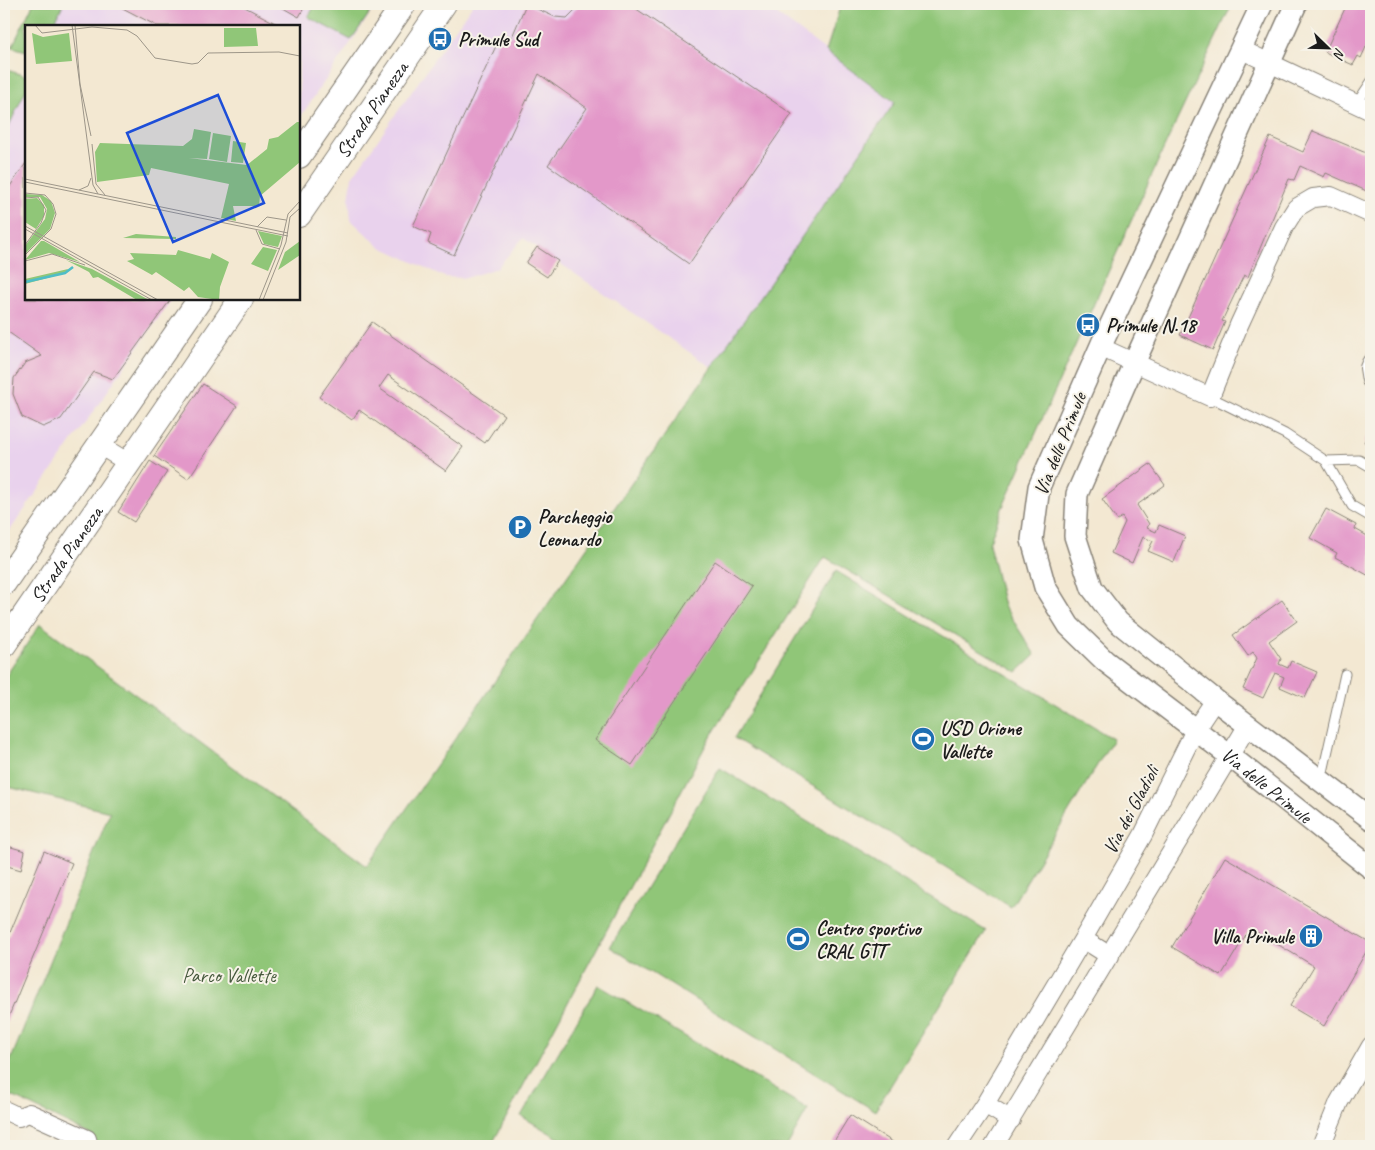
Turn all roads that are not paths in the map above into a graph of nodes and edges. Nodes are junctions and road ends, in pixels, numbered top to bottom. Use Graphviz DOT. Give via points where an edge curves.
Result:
graph roads {
  1 [pos="404,4"];
  2 [pos="444,4"];
  3 [pos="1262,4"];
  4 [pos="1296,4"];
  5 [pos="1240,49"];
  6 [pos="1269,61"];
  7 [pos="1371,82"];
  8 [pos="1364,107"];
  9 [pos="300,155"];
  10 [pos="300,214"];
  11 [pos="1371,214"];
  12 [pos="199,300"];
  13 [pos="240,300"];
  14 [pos="1100,347"];
  15 [pos="1135,361"];
  16 [pos="1371,363"];
  17 [pos="1371,380"];
  18 [pos="1210,397"];
  19 [pos="99,445"];
  20 [pos="1326,461"];
  21 [pos="128,463"];
  22 [pos="1371,467"];
  23 [pos="1371,517"];
  24 [pos="4,583"];
  25 [pos="4,645"];
  26 [pos="1345,674"];
  27 [pos="1215,700"];
  28 [pos="1248,725"];
  29 [pos="1195,730"];
  30 [pos="1230,756"];
  31 [pos="1321,781"];
  32 [pos="1371,819"];
  33 [pos="1371,868"];
  34 [pos="1083,939"];
  35 [pos="1110,956"];
  36 [pos="1371,1046"];
  37 [pos="985,1104"];
  38 [pos="4,1110"];
  39 [pos="1011,1120"];
  40 [pos="89,1146"];
  41 [pos="957,1146"];
  42 [pos="994,1146"];
  43 [pos="1321,1146"];
  1 -- 9 [label="main road, Strada Pianezza"];
  2 -- 10 [label="main road, Strada Pianezza"];
  3 -- 5 [label="street, Via delle Primule"];
  4 -- 6 [label="street, Via delle Primule"];
  5 -- 6 [label="street"];
  5 -- 14 [label="street, Via delle Primule"];
  6 -- 8 [label="street"];
  6 -- 15 [label="street, Via delle Primule"];
  7 -- 8 [label="lane"];
  11 -- 18 [label="street" via="1330,196 1314,198 1296,208 1239,325"];
  12 -- 19 [label="main road, Strada Pianezza"];
  13 -- 21 [label="main road, Strada Pianezza"];
  14 -- 15 [label="street"];
  14 -- 29 [label="street, Via delle Primule" via="1039,488 1032,540 1045,587 1069,626 1104,661"];
  15 -- 18 [label="street"];
  15 -- 27 [label="street, Via delle Primule" via="1077,494 1076,536 1092,588 1118,622"];
  16 -- 17 [label="street"];
  18 -- 20 [label="lane" via="1287,435"];
  19 -- 21 [label="street"];
  19 -- 24 [label="main road, Strada Pianezza"];
  20 -- 22 [label="lane" via="1359,460"];
  20 -- 23 [label="lane" via="1352,506"];
  21 -- 25 [label="main road, Strada Pianezza"];
  26 -- 31 [label="lane, Via delle Primule"];
  27 -- 28 [label="street, Via delle Primule"];
  27 -- 29 [label="street, Via dei Gladioli"];
  28 -- 30 [label="street"];
  28 -- 31 [label="street, Via delle Primule"];
  29 -- 30 [label="street, Via delle Primule"];
  29 -- 34 [label="street, Via dei Gladioli" via="1144,834"];
  30 -- 33 [label="street, Via delle Primule"];
  30 -- 35 [label="street"];
  31 -- 32 [label="street, Via delle Primule"];
  34 -- 35 [label="street"];
  34 -- 37 [label="street, Via dei Gladioli"];
  35 -- 39 [label="street"];
  36 -- 43 [label="street" via="1340,1102"];
  37 -- 39 [label="street"];
  37 -- 41 [label="street, Via dei Gladioli"];
  38 -- 40 [label="street" via="19,1117 29,1113 87,1139"];
  39 -- 42 [label="street"];
}
